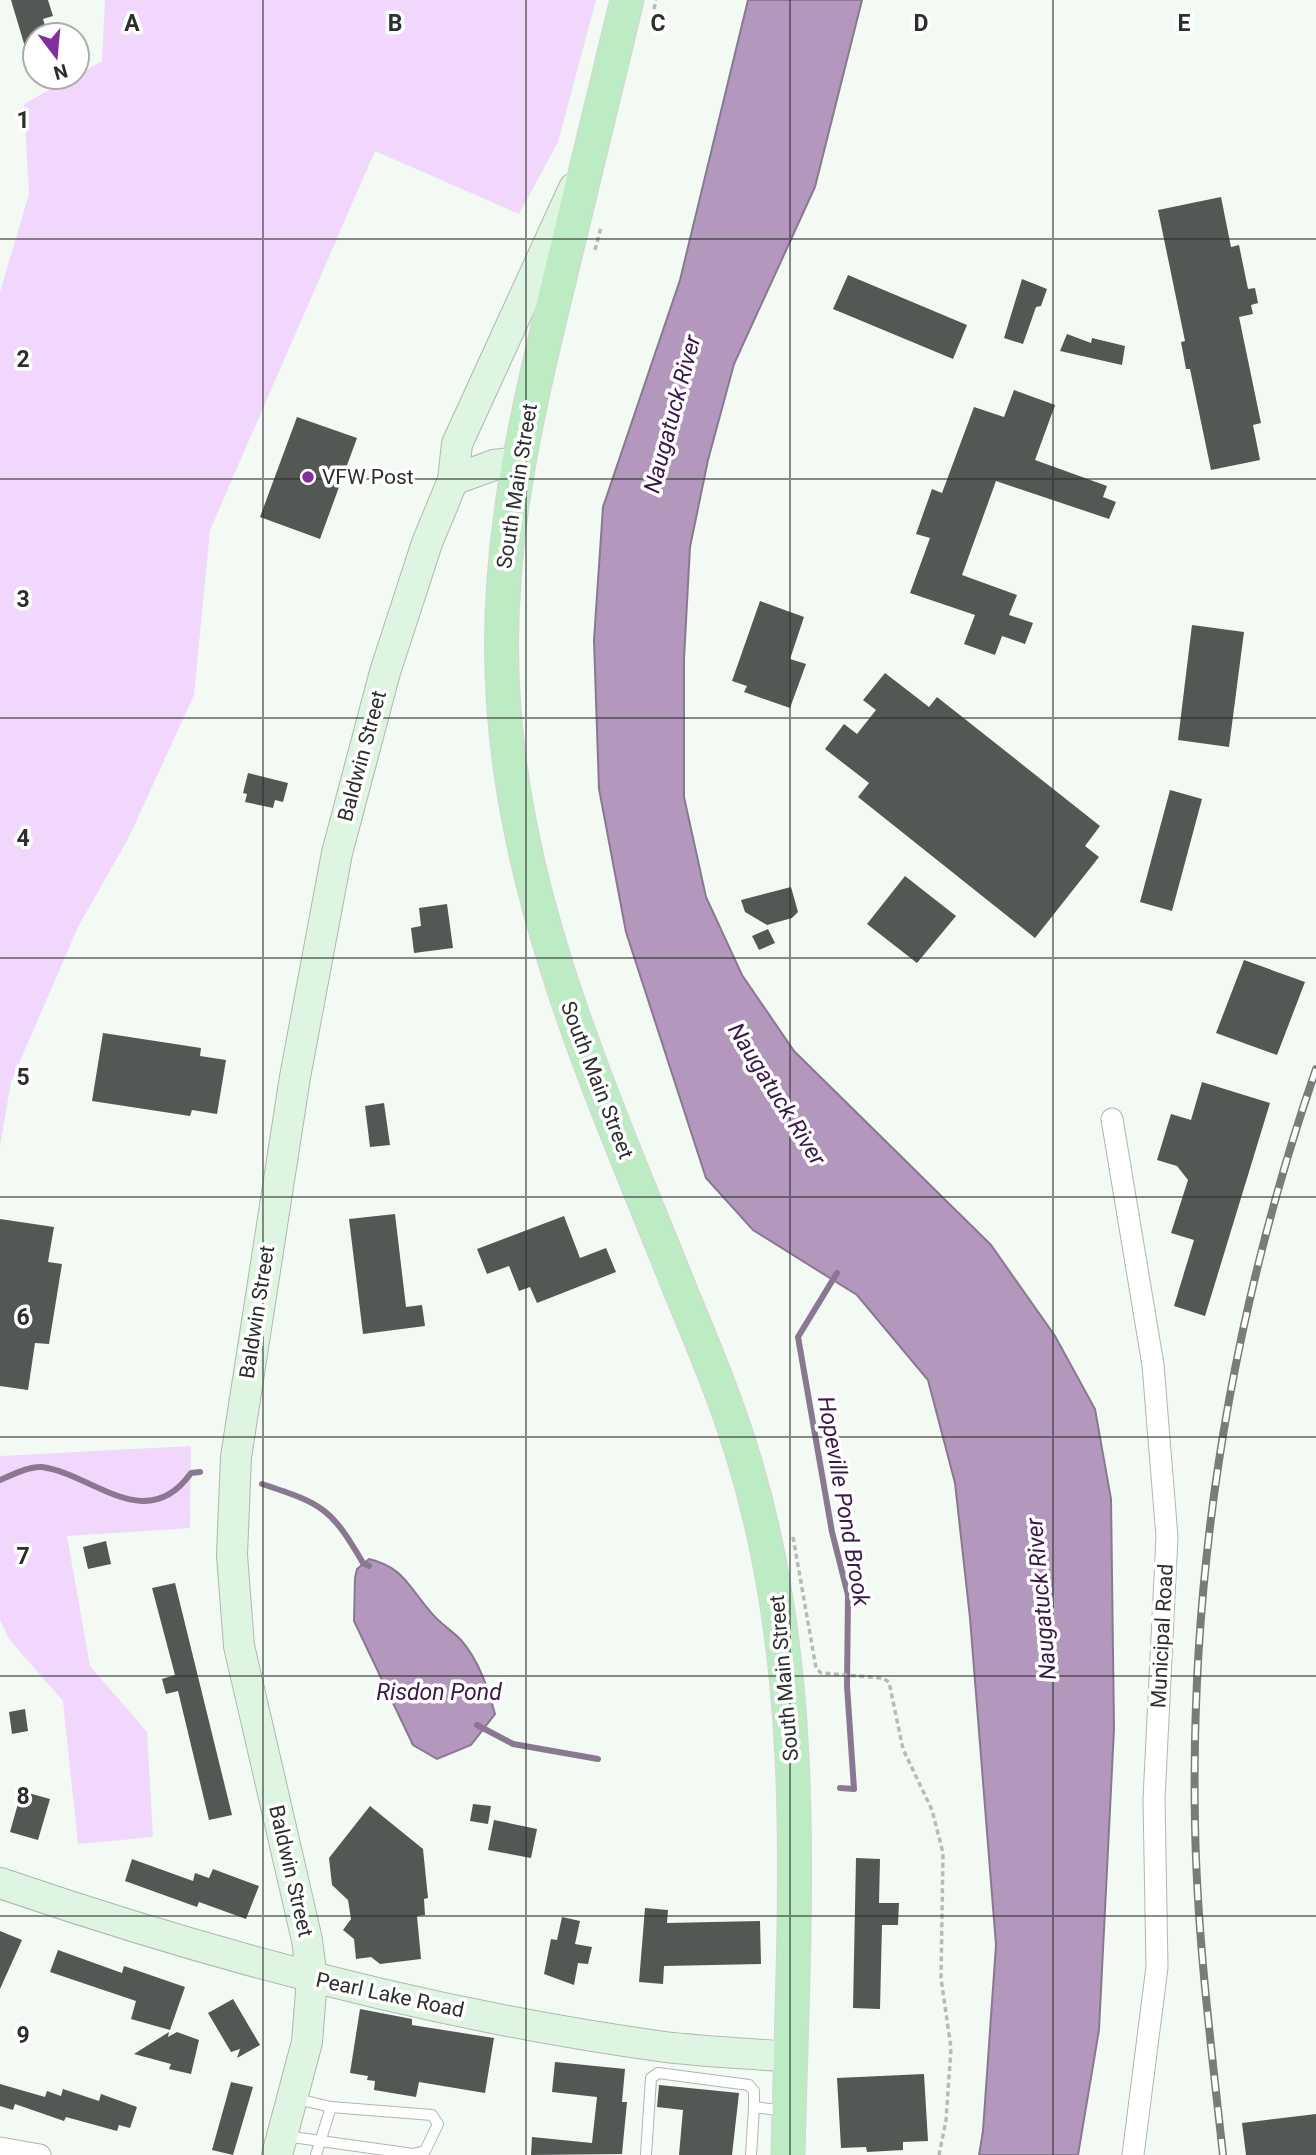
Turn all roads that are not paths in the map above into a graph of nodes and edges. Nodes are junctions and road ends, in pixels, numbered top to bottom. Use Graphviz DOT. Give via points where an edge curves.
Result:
graph roads {
  1 [pos="640,6"];
  2 [pos="584,176"];
  3 [pos="518,463"];
  4 [pos="453,480"];
  5 [pos="1112,1119"];
  6 [pos="0,1883"];
  7 [pos="312,1979"];
  8 [pos="790,2057"];
  9 [pos="292,2098"];
  10 [pos="331,2107"];
  11 [pos="754,2107"];
  12 [pos="789,2111"];
  13 [pos="319,2142"];
  14 [pos="279,2145"];
  15 [pos="0,2148"];
  16 [pos="40,2155"];
  17 [pos="316,2155"];
  18 [pos="646,2155"];
  19 [pos="751,2155"];
  20 [pos="788,2155"];
  21 [pos="1133,2155"];
  1 -- 2 [label="main road, South Main Street"];
  2 -- 3 [label="main road, South Main Street"];
  2 -- 4 [label="main road, Baldwin Street" via="567,199 457,443"];
  3 -- 4 [label="main road" via="494,465"];
  3 -- 8 [label="main road, South Main Street" via="504,549 502,682 511,776 527,862 584,1051 735,1432 779,1604 793,1779"];
  4 -- 7 [label="main road, Baldwin Street" via="385,672 337,853 295,1077 236,1457 233,1555 239,1646"];
  5 -- 21 [label="street, Municipal Road" via="1153,1365 1167,1537 1154,1799 1157,1967"];
  6 -- 7 [label="main road, Pearl Lake Road"];
  7 -- 8 [label="main road, Pearl Lake Road" via="659,2046"];
  7 -- 9 [label="main road, Baldwin Street" via="310,2030"];
  8 -- 12 [label="main road, South Main Street"];
  9 -- 10 [label="lane"];
  9 -- 14 [label="main road, Baldwin Street"];
  10 -- 13 [label="lane"];
  10 -- 13 [label="lane" via="432,2115 438,2124 425,2151 413,2154"];
  11 -- 12 [label="lane"];
  11 -- 18 [label="lane" via="754,2091 749,2085 658,2073 651,2078"];
  11 -- 19 [label="lane"];
  12 -- 20 [label="main road, South Main Street"];
  13 -- 14 [label="lane"];
  13 -- 17 [label="lane"];
  15 -- 16 [label="street"];
}
